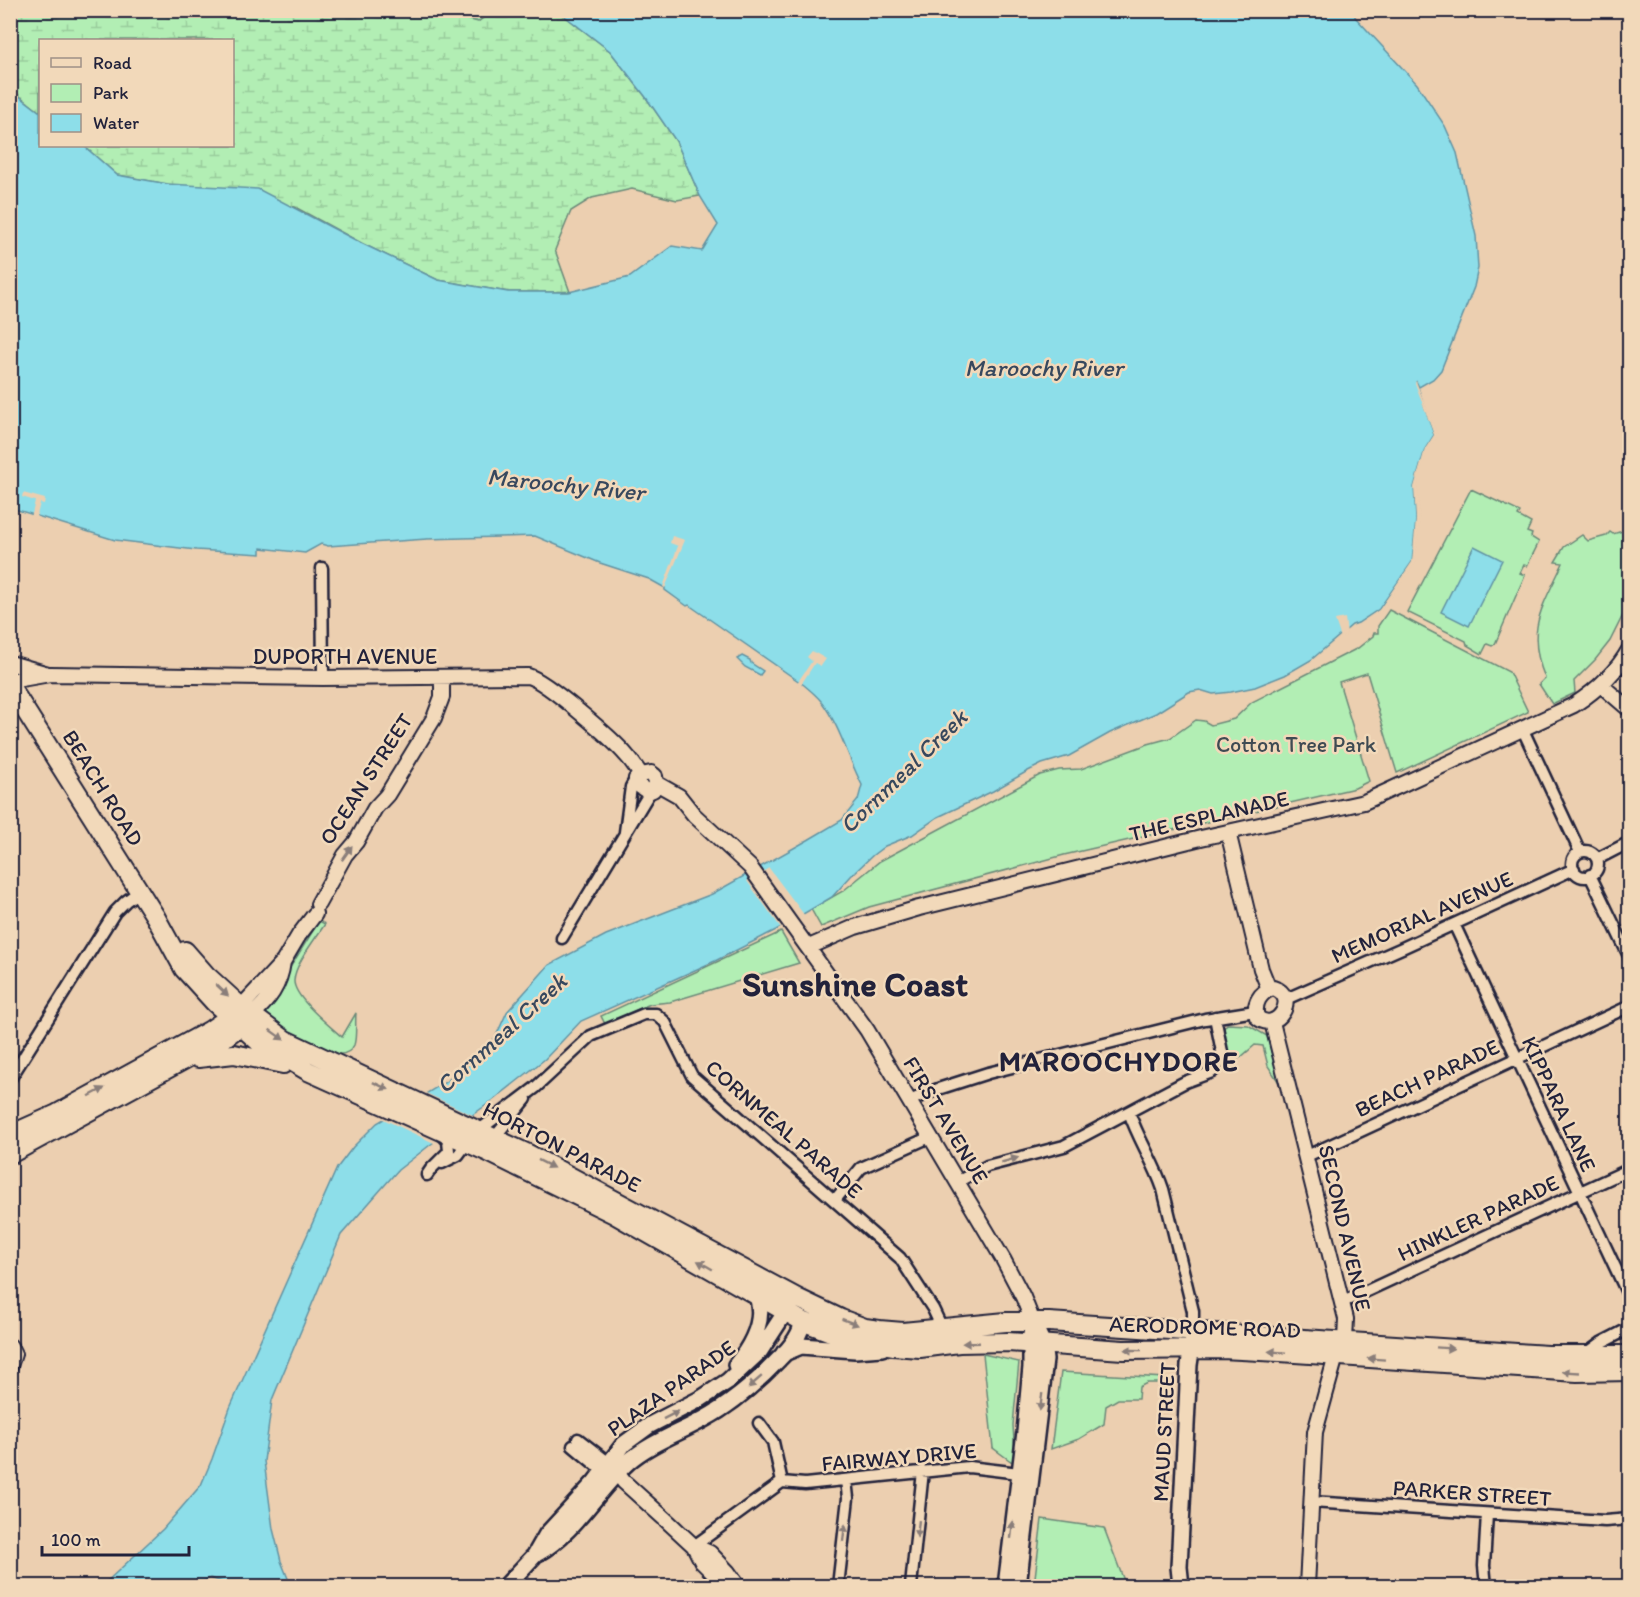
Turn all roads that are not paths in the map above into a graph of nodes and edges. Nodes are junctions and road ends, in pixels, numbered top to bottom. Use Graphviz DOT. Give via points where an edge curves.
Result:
graph roads {
  1 [pos="322,568"];
  2 [pos="1629,648"];
  3 [pos="10,663"];
  4 [pos="50,674"];
  5 [pos="442,677"];
  6 [pos="323,678"];
  7 [pos="10,681"];
  8 [pos="1601,685"];
  9 [pos="10,686"];
  10 [pos="1629,710"];
  11 [pos="1523,730"];
  12 [pos="638,776"];
  13 [pos="653,787"];
  14 [pos="1228,832"];
  15 [pos="625,833"];
  16 [pos="1629,842"];
  17 [pos="1580,852"];
  18 [pos="1597,859"];
  19 [pos="1574,869"];
  20 [pos="1590,876"];
  21 [pos="140,891"];
  22 [pos="1454,924"];
  23 [pos="562,938"];
  24 [pos="809,947"];
  25 [pos="1629,958"];
  26 [pos="1269,989"];
  27 [pos="1286,999"];
  28 [pos="1629,1006"];
  29 [pos="1255,1011"];
  30 [pos="241,1017"];
  31 [pos="1215,1017"];
  32 [pos="1272,1022"];
  33 [pos="1517,1058"];
  34 [pos="172,1067"];
  35 [pos="308,1071"];
  36 [pos="352,1072"];
  37 [pos="10,1079"];
  38 [pos="533,1090"];
  39 [pos="359,1094"];
  40 [pos="909,1101"];
  41 [pos="1129,1112"];
  42 [pos="473,1132"];
  43 [pos="10,1135"];
  44 [pos="444,1135"];
  45 [pos="930,1137"];
  46 [pos="10,1154"];
  47 [pos="1307,1156"];
  48 [pos="435,1166"];
  49 [pos="1629,1169"];
  50 [pos="427,1175"];
  51 [pos="957,1182"];
  52 [pos="1579,1192"];
  53 [pos="835,1200"];
  54 [pos="756,1294"];
  55 [pos="1629,1299"];
  56 [pos="1343,1302"];
  57 [pos="792,1304"];
  58 [pos="802,1321"];
  59 [pos="1033,1322"];
  60 [pos="942,1328"];
  61 [pos="1629,1328"];
  62 [pos="1192,1341"];
  63 [pos="1036,1344"];
  64 [pos="10,1346"];
  65 [pos="893,1346"];
  66 [pos="1340,1349"];
  67 [pos="783,1354"];
  68 [pos="1629,1355"];
  69 [pos="1584,1356"];
  70 [pos="10,1366"];
  71 [pos="1629,1371"];
  72 [pos="715,1390"];
  73 [pos="759,1423"];
  74 [pos="576,1442"];
  75 [pos="923,1471"];
  76 [pos="614,1473"];
  77 [pos="1019,1473"];
  78 [pos="846,1480"];
  79 [pos="782,1482"];
  80 [pos="1311,1502"];
  81 [pos="1487,1514"];
  82 [pos="1629,1519"];
  83 [pos="694,1546"];
  84 [pos="506,1587"];
  85 [pos="726,1587"];
  86 [pos="738,1587"];
  87 [pos="838,1587"];
  88 [pos="911,1587"];
  89 [pos="1006,1587"];
  90 [pos="1018,1587"];
  91 [pos="1182,1587"];
  92 [pos="1307,1587"];
  93 [pos="1486,1587"];
  1 -- 6 [label="street"];
  2 -- 8 [label="street, THE ESPLANADE"];
  3 -- 4 [label="street"];
  4 -- 6 [label="street, DUPORTH AVENUE"];
  4 -- 7 [label="street, DUPORTH AVENUE"];
  5 -- 6 [label="street, DUPORTH AVENUE"];
  5 -- 12 [label="street, DUPORTH AVENUE" via="534,677 619,747"];
  30 -- 5 [label="street, OCEAN STREET, one-way" via="283,962 345,855 434,718 442,697"];
  8 -- 10 [label="street"];
  8 -- 11 [label="street, THE ESPLANADE" via="1574,705"];
  9 -- 21 [label="main road, BEACH ROAD"];
  11 -- 14 [label="street, THE ESPLANADE" via="1364,802"];
  11 -- 17 [label="street"];
  12 -- 13 [label="street" via="654,774"];
  12 -- 15 [label="street" via="631,786"];
  13 -- 15 [label="street"];
  13 -- 24 [label="street" via="679,796 694,815 738,853"];
  14 -- 24 [label="street, THE ESPLANADE" via="920,908 855,927"];
  14 -- 26 [label="street"];
  15 -- 23 [label="street"];
  16 -- 18 [label="street"];
  17 -- 18 [label="street" via="1588,852"];
  17 -- 19 [label="street" via="1574,857"];
  18 -- 20 [label="street" via="1598,867"];
  19 -- 20 [label="street" via="1582,876"];
  19 -- 22 [label="street, MEMORIAL AVENUE"];
  20 -- 25 [label="street"];
  21 -- 30 [label="main road, BEACH ROAD" via="155,915"];
  21 -- 37 [label="street" via="115,912"];
  22 -- 27 [label="street, MEMORIAL AVENUE"];
  22 -- 33 [label="street, KIPPARA LANE"];
  24 -- 40 [label="street, FIRST AVENUE" via="867,1030"];
  26 -- 27 [label="street" via="1282,992"];
  26 -- 29 [label="street" via="1260,997"];
  27 -- 32 [label="street" via="1281,1014"];
  28 -- 33 [label="street, BEACH PARADE"];
  29 -- 31 [label="street"];
  29 -- 32 [label="street" via="1259,1020"];
  30 -- 34 [label="main road" via="224,1038"];
  30 -- 35 [label="main road, HORTON PARADE" via="267,1049"];
  30 -- 36 [label="main road, HORTON PARADE, one-way"];
  43 -- 30 [label="main road, one-way"];
  31 -- 40 [label="street" via="973,1077"];
  31 -- 41 [label="street" via="1222,1052 1216,1068"];
  32 -- 47 [label="street, SECOND AVENUE"];
  33 -- 47 [label="street, BEACH PARADE"];
  33 -- 52 [label="street, KIPPARA LANE"];
  34 -- 35 [label="main road" via="197,1058 234,1054"];
  34 -- 46 [label="main road"];
  35 -- 39 [label="main road, HORTON PARADE"];
  36 -- 39 [label="main road"];
  36 -- 42 [label="main road, HORTON PARADE, one-way"];
  38 -- 42 [label="street, CORNMEAL PARADE"];
  38 -- 42 [label="street, CORNMEAL PARADE"];
  38 -- 53 [label="street, CORNMEAL PARADE" via="591,1036 654,1013 665,1022 692,1076"];
  39 -- 44 [label="main road, HORTON PARADE"];
  40 -- 45 [label="street, FIRST AVENUE"];
  51 -- 41 [label="street, one-way" via="987,1166 1064,1146"];
  41 -- 62 [label="street, MAUD STREET" via="1163,1189 1193,1311"];
  42 -- 44 [label="main road, HORTON PARADE"];
  42 -- 48 [label="street" via="456,1156"];
  54 -- 42 [label="main road, HORTON PARADE, one-way"];
  42 -- 57 [label="main road, HORTON PARADE, one-way" via="626,1205"];
  44 -- 48 [label="street" via="449,1151"];
  45 -- 51 [label="street, FIRST AVENUE"];
  45 -- 53 [label="street" via="861,1168"];
  47 -- 56 [label="street, SECOND AVENUE"];
  48 -- 50 [label="street"];
  49 -- 52 [label="street, HINKLER PARADE"];
  51 -- 59 [label="street, FIRST AVENUE" via="1020,1291"];
  52 -- 55 [label="street, KIPPARA LANE"];
  52 -- 56 [label="street, HINKLER PARADE"];
  53 -- 60 [label="street, CORNMEAL PARADE" via="905,1264"];
  54 -- 57 [label="main road, HORTON PARADE"];
  54 -- 72 [label="main road" via="760,1314 756,1330 744,1355"];
  56 -- 66 [label="street, SECOND AVENUE" via="1346,1318"];
  57 -- 58 [label="main road"];
  57 -- 60 [label="main road, AERODROME ROAD, one-way" via="865,1328 903,1332"];
  57 -- 72 [label="main road, PLAZA PARADE" via="754,1357"];
  58 -- 65 [label="main road, AERODROME ROAD" via="847,1338"];
  58 -- 67 [label="main road, PLAZA PARADE" via="799,1333"];
  59 -- 60 [label="main road, AERODROME ROAD"];
  59 -- 62 [label="main road, AERODROME ROAD"];
  59 -- 63 [label="main road"];
  61 -- 69 [label="street"];
  62 -- 63 [label="main road, AERODROME ROAD, one-way" via="1123,1350"];
  62 -- 66 [label="main road, AERODROME ROAD" via="1245,1350"];
  62 -- 91 [label="main road, MAUD STREET" via="1179,1567"];
  63 -- 65 [label="main road, AERODROME ROAD, one-way"];
  63 -- 77 [label="main road"];
  63 -- 90 [label="main road, one-way" via="1045,1360 1044,1383"];
  64 -- 70 [label="street" via="14,1354"];
  65 -- 67 [label="main road" via="855,1350 801,1346"];
  66 -- 69 [label="main road, AERODROME ROAD, one-way"];
  71 -- 66 [label="main road, AERODROME ROAD, one-way" via="1577,1372"];
  66 -- 80 [label="street, SECOND AVENUE" via="1315,1432"];
  67 -- 76 [label="main road, PLAZA PARADE, one-way" via="721,1409 655,1444"];
  68 -- 69 [label="main road, AERODROME ROAD"];
  76 -- 72 [label="main road, PLAZA PARADE, one-way" via="621,1447 630,1438"];
  73 -- 79 [label="street" via="773,1442"];
  74 -- 76 [label="street"];
  75 -- 77 [label="street, FAIRWAY DRIVE" via="969,1467"];
  75 -- 78 [label="street, FAIRWAY DRIVE"];
  75 -- 88 [label="street, one-way"];
  76 -- 83 [label="street"];
  76 -- 84 [label="main road, PLAZA PARADE" via="544,1538 535,1555"];
  89 -- 77 [label="main road, one-way"];
  78 -- 79 [label="street, FAIRWAY DRIVE"];
  87 -- 78 [label="street, one-way" via="848,1495"];
  79 -- 83 [label="street"];
  80 -- 81 [label="street, PARKER STREET"];
  80 -- 92 [label="street, SECOND AVENUE"];
  81 -- 82 [label="street, PARKER STREET"];
  81 -- 93 [label="street"];
  83 -- 85 [label="street" via="702,1562"];
  83 -- 86 [label="street" via="710,1553"];
}
